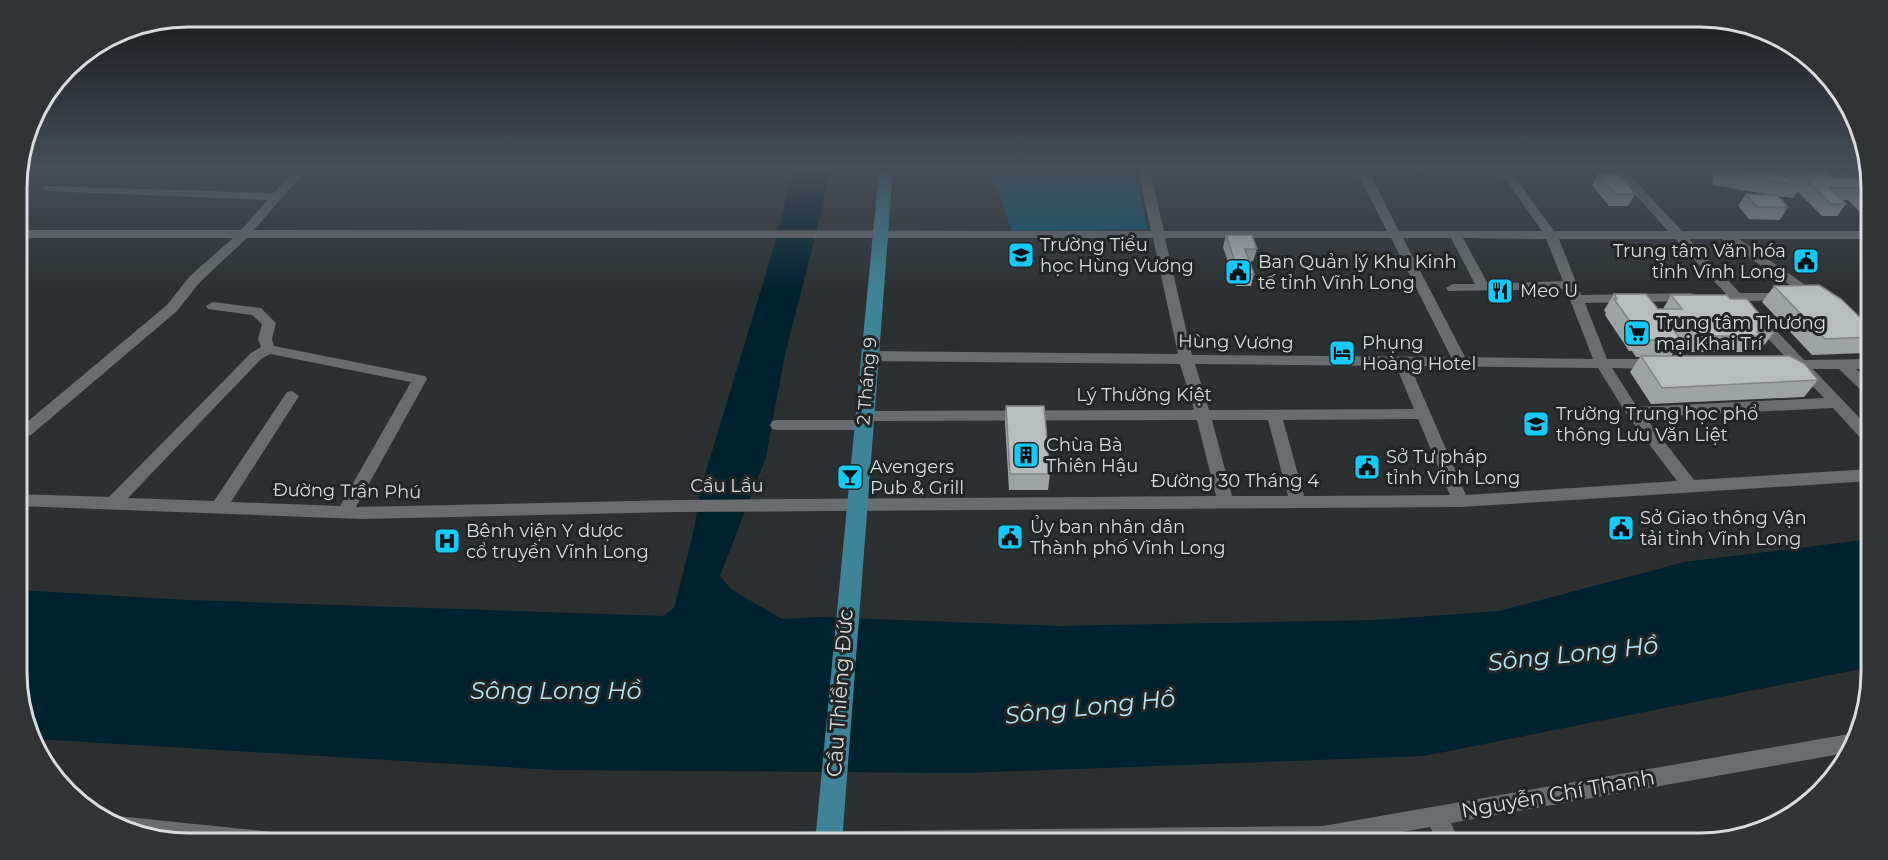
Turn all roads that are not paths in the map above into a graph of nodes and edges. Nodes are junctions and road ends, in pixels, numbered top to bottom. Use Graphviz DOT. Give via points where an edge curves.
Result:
graph roads {
  1 [pos="266,210"];
  2 [pos="878,210"];
  3 [pos="1154,210"];
  4 [pos="1383,210"];
  5 [pos="1533,210"];
  6 [pos="1655,210"];
  7 [pos="1159,233"];
  8 [pos="27,234"];
  9 [pos="245,234"];
  10 [pos="1677,234"];
  11 [pos="1724,234"];
  12 [pos="873,235"];
  13 [pos="1551,235"];
  14 [pos="1861,235"];
  15 [pos="1396,236"];
  16 [pos="1456,236"];
  17 [pos="1572,285"];
  18 [pos="1453,288"];
  19 [pos="1484,288"];
  20 [pos="1737,297"];
  21 [pos="1578,299"];
  22 [pos="213,306"];
  23 [pos="268,349"];
  24 [pos="869,356"];
  25 [pos="1186,359"];
  26 [pos="1401,362"];
  27 [pos="1460,362"];
  28 [pos="1602,364"];
  29 [pos="1671,364"];
  30 [pos="1842,364"];
  31 [pos="1861,364"];
  32 [pos="1775,365"];
  33 [pos="1798,365"];
  34 [pos="1861,382"];
  35 [pos="292,396"];
  36 [pos="1836,403"];
  37 [pos="1633,412"];
  38 [pos="1274,414"];
  39 [pos="1424,414"];
  40 [pos="1203,415"];
  41 [pos="863,420"];
  42 [pos="777,425"];
  43 [pos="27,429"];
  44 [pos="1861,429"];
  45 [pos="1861,476"];
  46 [pos="1691,488"];
  47 [pos="27,500"];
  48 [pos="1297,500"];
  49 [pos="1225,501"];
  50 [pos="1461,501"];
  51 [pos="112,504"];
  52 [pos="856,505"];
  53 [pos="675,506"];
  54 [pos="779,506"];
  55 [pos="218,508"];
  56 [pos="345,512"];
  57 [pos="848,591"];
  58 [pos="1843,744"];
  59 [pos="1435,815"];
  60 [pos="158,830"];
  61 [pos="183,833"];
  62 [pos="829,833"];
  63 [pos="1339,833"];
  64 [pos="1445,833"];
  1 -- 9 [label="street"];
  2 -- 12 [label="main road, 2 Tháng 9"];
  3 -- 7 [label="street"];
  4 -- 15 [label="street"];
  5 -- 13 [label="street"];
  6 -- 10 [label="street"];
  7 -- 12 [label="street"];
  7 -- 15 [label="street"];
  7 -- 25 [label="street"];
  8 -- 9 [label="street"];
  9 -- 12 [label="street"];
  9 -- 43 [label="street" via="195,279 172,308"];
  10 -- 11 [label="street"];
  10 -- 13 [label="street"];
  10 -- 20 [label="street"];
  11 -- 14 [label="street"];
  11 -- 20 [label="street" via="1815,298"];
  12 -- 24 [label="main road, 2 Tháng 9"];
  13 -- 16 [label="street"];
  13 -- 17 [label="street"];
  15 -- 16 [label="street"];
  15 -- 27 [label="street"];
  16 -- 19 [label="street"];
  17 -- 19 [label="street"];
  17 -- 21 [label="street"];
  18 -- 19 [label="street"];
  20 -- 21 [label="street"];
  20 -- 33 [label="street"];
  21 -- 28 [label="street"];
  22 -- 23 [label="street" via="256,311 269,323 265,339"];
  23 -- 51 [label="street" via="256,356"];
  23 -- 56 [label="street" via="420,379"];
  24 -- 25 [label="street, Hùng Vương"];
  24 -- 41 [label="main road, 2 Tháng 9"];
  25 -- 26 [label="street, Hùng Vương"];
  25 -- 40 [label="street"];
  26 -- 27 [label="street, Hùng Vương"];
  26 -- 39 [label="street"];
  27 -- 28 [label="street, Hùng Vương"];
  28 -- 29 [label="street, Hùng Vương"];
  28 -- 37 [label="street"];
  30 -- 31 [label="street"];
  30 -- 33 [label="street"];
  30 -- 34 [label="street"];
  32 -- 33 [label="street"];
  33 -- 36 [label="street"];
  35 -- 55 [label="street"];
  36 -- 37 [label="street"];
  36 -- 44 [label="street"];
  37 -- 46 [label="street"];
  38 -- 39 [label="street, Lý Thường Kiệt"];
  38 -- 40 [label="street, Lý Thường Kiệt"];
  38 -- 48 [label="street"];
  39 -- 50 [label="street"];
  40 -- 41 [label="street, Lý Thường Kiệt"];
  40 -- 49 [label="street"];
  41 -- 42 [label="street, Lý Thường Kiệt"];
  41 -- 52 [label="main road, 2 Tháng 9"];
  45 -- 46 [label="street, Đường 30 Tháng 4"];
  46 -- 50 [label="street, Đường 30 Tháng 4"];
  47 -- 51 [label="street, Đường Trần Phú"];
  48 -- 49 [label="street, Đường 30 Tháng 4"];
  48 -- 50 [label="street, Đường 30 Tháng 4"];
  49 -- 52 [label="street, Đường 30 Tháng 4"];
  51 -- 55 [label="street, Đường Trần Phú"];
  52 -- 54 [label="street, Đường 30 Tháng 4"];
  52 -- 57 [label="main road, 2 Tháng 9"];
  53 -- 54 [label="street, Cầu Lầu"];
  53 -- 56 [label="street, Đường Trần Phú"];
  55 -- 56 [label="street, Đường Trần Phú"];
  57 -- 62 [label="main road, Cầu Thiềng Đức"];
  58 -- 59 [label="street, Nguyễn Chí Thanh"];
  59 -- 63 [label="street, Nguyễn Chí Thanh"];
  59 -- 64 [label="street"];
  60 -- 61 [label="street"];
}
